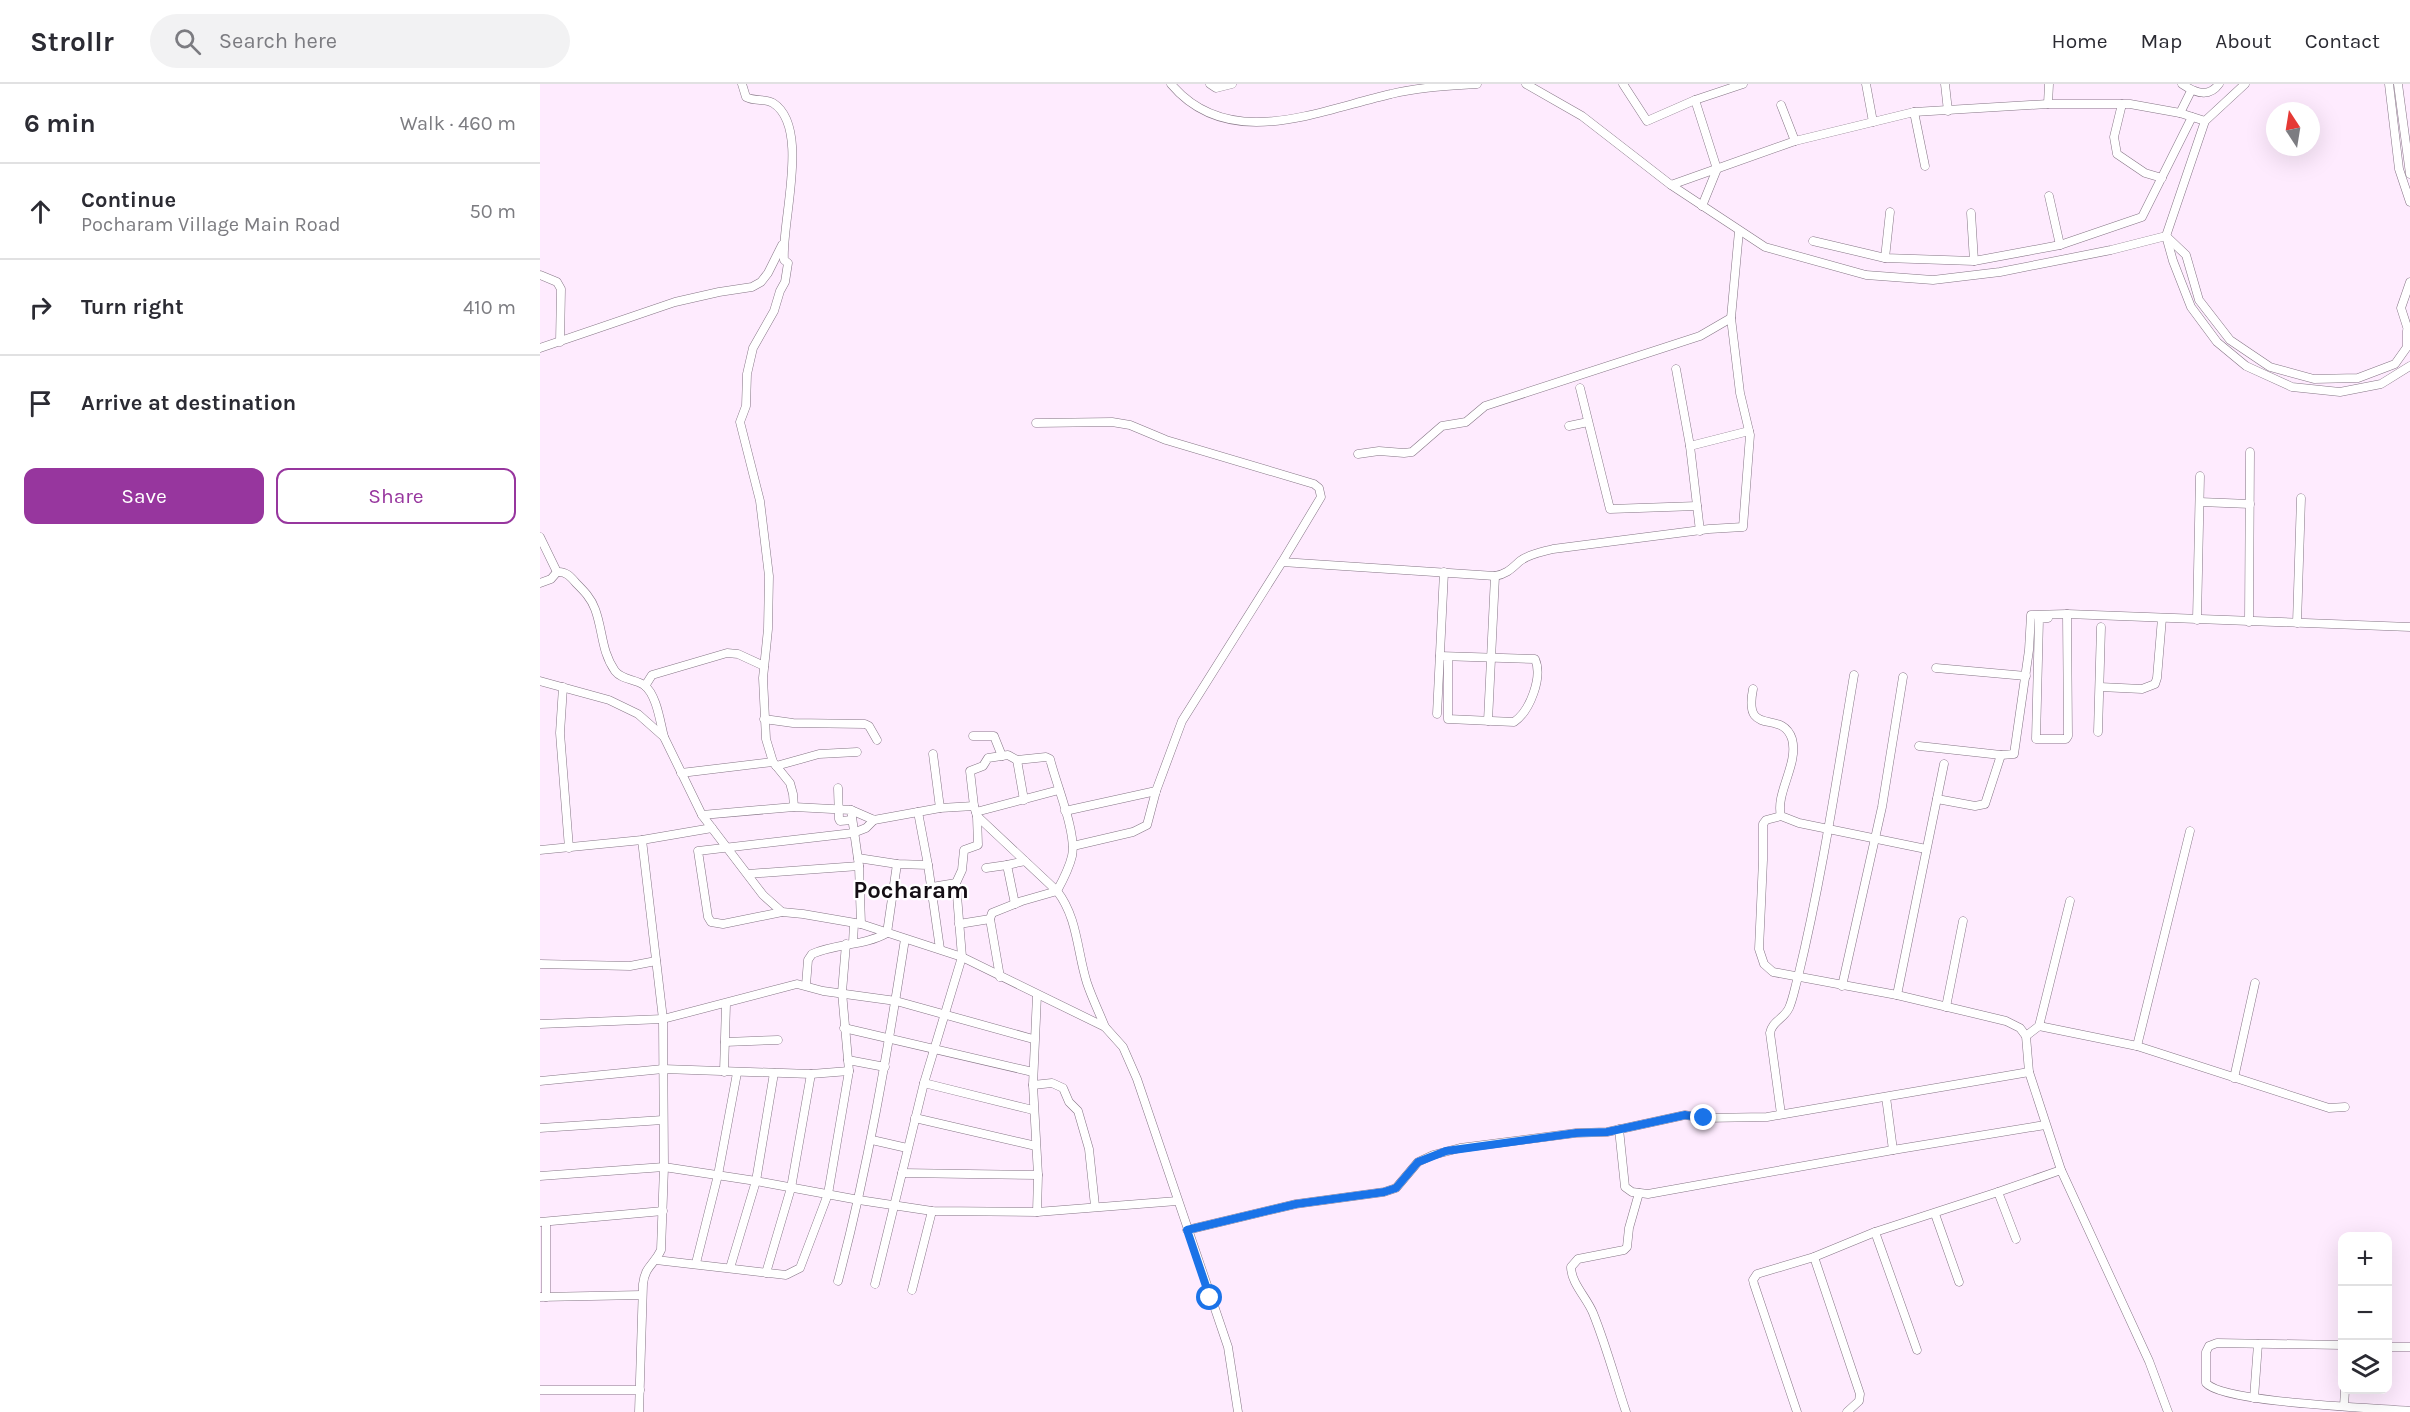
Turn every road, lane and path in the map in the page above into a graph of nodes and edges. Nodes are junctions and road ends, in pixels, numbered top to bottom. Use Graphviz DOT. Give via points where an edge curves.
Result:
graph roads {
  1 [pos="742,84"];
  2 [pos="1171,84"];
  3 [pos="1210,84"];
  4 [pos="1232,84"];
  5 [pos="1478,84"];
  6 [pos="1526,84"];
  7 [pos="1623,84"];
  8 [pos="1743,84"];
  9 [pos="1866,84"];
  10 [pos="1945,84"];
  11 [pos="2049,84"];
  12 [pos="2182,84"];
  13 [pos="2219,84"];
  14 [pos="2245,84"];
  15 [pos="2389,84"];
  16 [pos="2398,84"];
  17 [pos="1719,87"];
  18 [pos="2191,91"];
  19 [pos="1695,100"];
  20 [pos="2048,104"];
  21 [pos="2122,104"];
  22 [pos="1781,105"];
  23 [pos="1948,111"];
  24 [pos="1914,112"];
  25 [pos="2180,113"];
  26 [pos="2192,117"];
  27 [pos="2205,121"];
  28 [pos="1873,122"];
  29 [pos="1795,141"];
  30 [pos="1925,166"];
  31 [pos="1718,168"];
  32 [pos="2410,174"];
  33 [pos="2162,178"];
  34 [pos="1671,185"];
  35 [pos="2049,196"];
  36 [pos="2410,202"];
  37 [pos="1702,206"];
  38 [pos="1890,212"];
  39 [pos="1971,213"];
  40 [pos="1739,231"];
  41 [pos="2166,236"];
  42 [pos="1813,241"];
  43 [pos="783,243"];
  44 [pos="2060,244"];
  45 [pos="1885,258"];
  46 [pos="1974,261"];
  47 [pos="540,275"];
  48 [pos="2410,282"];
  49 [pos="1731,318"];
  50 [pos="2409,333"];
  51 [pos="560,342"];
  52 [pos="540,348"];
  53 [pos="2410,366"];
  54 [pos="1676,369"];
  55 [pos="1580,388"];
  56 [pos="1588,422"];
  57 [pos="1036,423"];
  58 [pos="1569,426"];
  59 [pos="1749,431"];
  60 [pos="1690,446"];
  61 [pos="2250,452"];
  62 [pos="1358,454"];
  63 [pos="2200,476"];
  64 [pos="2301,498"];
  65 [pos="2200,502"];
  66 [pos="2250,504"];
  67 [pos="1697,506"];
  68 [pos="1700,531"];
  69 [pos="540,537"];
  70 [pos="1282,562"];
  71 [pos="557,572"];
  72 [pos="1444,572"];
  73 [pos="1495,576"];
  74 [pos="540,583"];
  75 [pos="2067,616"];
  76 [pos="2162,618"];
  77 [pos="2197,620"];
  78 [pos="2249,622"];
  79 [pos="2297,623"];
  80 [pos="2101,627"];
  81 [pos="2410,627"];
  82 [pos="1444,657"];
  83 [pos="1492,657"];
  84 [pos="764,666"];
  85 [pos="1936,668"];
  86 [pos="1854,675"];
  87 [pos="2026,676"];
  88 [pos="1903,677"];
  89 [pos="540,681"];
  90 [pos="645,686"];
  91 [pos="563,687"];
  92 [pos="2100,687"];
  93 [pos="1753,689"];
  94 [pos="1437,714"];
  95 [pos="764,719"];
  96 [pos="1488,721"];
  97 [pos="2098,732"];
  98 [pos="973,736"];
  99 [pos="664,737"];
  100 [pos="878,740"];
  101 [pos="1919,746"];
  102 [pos="857,752"];
  103 [pos="933,754"];
  104 [pos="2001,755"];
  105 [pos="1002,756"];
  106 [pos="1017,760"];
  107 [pos="775,764"];
  108 [pos="1944,764"];
  109 [pos="681,773"];
  110 [pos="838,788"];
  111 [pos="1059,790"];
  112 [pos="1156,791"];
  113 [pos="1937,799"];
  114 [pos="1024,800"];
  115 [pos="794,807"];
  116 [pos="838,808"];
  117 [pos="940,808"];
  118 [pos="851,810"];
  119 [pos="976,811"];
  120 [pos="1065,811"];
  121 [pos="918,812"];
  122 [pos="702,815"];
  123 [pos="1781,816"];
  124 [pos="852,820"];
  125 [pos="874,820"];
  126 [pos="712,828"];
  127 [pos="1828,829"];
  128 [pos="2190,831"];
  129 [pos="853,833"];
  130 [pos="1875,838"];
  131 [pos="642,840"];
  132 [pos="1073,846"];
  133 [pos="725,847"];
  134 [pos="569,848"];
  135 [pos="1926,849"];
  136 [pos="540,850"];
  137 [pos="1025,861"];
  138 [pos="858,862"];
  139 [pos="897,864"];
  140 [pos="928,865"];
  141 [pos="1006,865"];
  142 [pos="986,868"];
  143 [pos="748,874"];
  144 [pos="956,883"];
  145 [pos="932,887"];
  146 [pos="1057,891"];
  147 [pos="2070,901"];
  148 [pos="1015,904"];
  149 [pos="782,912"];
  150 [pos="990,919"];
  151 [pos="1963,921"];
  152 [pos="858,924"];
  153 [pos="959,924"];
  154 [pos="887,933"];
  155 [pos="905,939"];
  156 [pos="850,943"];
  157 [pos="940,949"];
  158 [pos="962,957"];
  159 [pos="656,962"];
  160 [pos="540,964"];
  161 [pos="1000,977"];
  162 [pos="1798,977"];
  163 [pos="2255,983"];
  164 [pos="806,985"];
  165 [pos="1842,986"];
  166 [pos="842,992"];
  167 [pos="1037,995"];
  168 [pos="1897,995"];
  169 [pos="896,1001"];
  170 [pos="726,1004"];
  171 [pos="1946,1007"];
  172 [pos="944,1013"];
  173 [pos="663,1019"];
  174 [pos="540,1024"];
  175 [pos="2039,1026"];
  176 [pos="1105,1027"];
  177 [pos="844,1028"];
  178 [pos="2026,1036"];
  179 [pos="890,1037"];
  180 [pos="1033,1039"];
  181 [pos="778,1040"];
  182 [pos="725,1042"];
  183 [pos="2137,1046"];
  184 [pos="934,1048"];
  185 [pos="848,1060"];
  186 [pos="885,1067"];
  187 [pos="663,1069"];
  188 [pos="849,1071"];
  189 [pos="724,1072"];
  190 [pos="1033,1072"];
  191 [pos="2029,1072"];
  192 [pos="737,1073"];
  193 [pos="774,1073"];
  194 [pos="811,1074"];
  195 [pos="2234,1078"];
  196 [pos="540,1081"];
  197 [pos="924,1083"];
  198 [pos="1033,1085"];
  199 [pos="1886,1096"];
  200 [pos="2345,1107"];
  201 [pos="1033,1110"];
  202 [pos="1781,1114"];
  203 [pos="915,1118"];
  204 [pos="663,1120"];
  205 [pos="2045,1125"];
  206 [pos="540,1128"];
  207 [pos="1618,1130"];
  208 [pos="872,1140"];
  209 [pos="1036,1146"];
  210 [pos="907,1148"];
  211 [pos="1893,1150"];
  212 [pos="664,1167"];
  213 [pos="2061,1170"];
  214 [pos="902,1173"];
  215 [pos="718,1175"];
  216 [pos="1038,1175"];
  217 [pos="540,1176"];
  218 [pos="756,1180"];
  219 [pos="791,1188"];
  220 [pos="1998,1192"];
  221 [pos="1639,1193"];
  222 [pos="828,1194"];
  223 [pos="859,1200"];
  224 [pos="1177,1201"];
  225 [pos="893,1206"];
  226 [pos="1095,1206"];
  227 [pos="932,1210"];
  228 [pos="663,1211"];
  229 [pos="1037,1212"];
  230 [pos="1935,1214"];
  231 [pos="543,1222"];
  232 [pos="1187,1230"];
  233 [pos="1875,1232"];
  234 [pos="2016,1239"];
  235 [pos="1814,1257"];
  236 [pos="656,1260"];
  237 [pos="696,1263"];
  238 [pos="730,1268"];
  239 [pos="766,1273"];
  240 [pos="838,1281"];
  241 [pos="1959,1282"];
  242 [pos="875,1284"];
  243 [pos="912,1290"];
  244 [pos="642,1295"];
  245 [pos="543,1297"];
  246 [pos="2258,1344"];
  247 [pos="2338,1345"];
  248 [pos="2392,1347"];
  249 [pos="2410,1347"];
  250 [pos="1917,1350"];
  251 [pos="540,1390"];
  252 [pos="640,1390"];
  253 [pos="2345,1394"];
  254 [pos="2254,1398"];
  255 [pos="2344,1406"];
  256 [pos="2410,1411"];
  257 [pos="639,1412"];
  258 [pos="1238,1412"];
  259 [pos="1626,1412"];
  260 [pos="1797,1412"];
  261 [pos="1847,1412"];
  262 [pos="2168,1412"];
  1 -- 43 [label="street" via="746,97 769,100 780,109 789,133 793,179"];
  2 -- 5 [label="street" via="1204,110 1229,119 1269,123 1390,94"];
  3 -- 4 [label="street" via="1216,88"];
  6 -- 34 [label="street" via="1582,116"];
  7 -- 19 [label="street" via="1647,121"];
  8 -- 17 [label="street"];
  9 -- 28 [label="street"];
  10 -- 23 [label="street"];
  11 -- 20 [label="street"];
  12 -- 18 [label="street"];
  13 -- 18 [label="street" via="2206,94"];
  14 -- 27 [label="street"];
  15 -- 36 [label="street" via="2399,169"];
  16 -- 32 [label="street"];
  17 -- 19 [label="street"];
  18 -- 25 [label="street"];
  19 -- 31 [label="street"];
  20 -- 21 [label="street"];
  20 -- 23 [label="street"];
  21 -- 25 [label="street"];
  21 -- 33 [label="street" via="2115,137 2117,154 2145,173"];
  22 -- 29 [label="street"];
  23 -- 24 [label="street"];
  24 -- 28 [label="street"];
  24 -- 30 [label="street"];
  25 -- 26 [label="street"];
  26 -- 27 [label="street"];
  26 -- 33 [label="street"];
  27 -- 41 [label="street"];
  28 -- 29 [label="street"];
  29 -- 31 [label="street"];
  31 -- 34 [label="street"];
  31 -- 37 [label="street"];
  33 -- 44 [label="street" via="2142,217"];
  34 -- 37 [label="street"];
  35 -- 44 [label="street"];
  37 -- 40 [label="street"];
  38 -- 45 [label="street"];
  39 -- 46 [label="street"];
  40 -- 41 [label="street" via="1765,247 1866,276 1933,280 2000,272"];
  40 -- 49 [label="street"];
  41 -- 50 [label="street" via="2186,255 2199,300 2230,340 2270,367 2314,379 2358,378 2395,364 2407,347"];
  41 -- 53 [label="street" via="2191,307 2217,342 2246,366 2292,387 2340,392 2381,384"];
  42 -- 45 [label="street"];
  43 -- 51 [label="street" via="768,273 752,287 675,302"];
  43 -- 84 [label="street" via="784,260 788,263 785,282 753,348 741,422 760,501 769,576"];
  44 -- 46 [label="street"];
  45 -- 46 [label="street"];
  47 -- 51 [label="street" via="557,282 561,289"];
  48 -- 50 [label="street" via="2401,308"];
  49 -- 59 [label="street"];
  49 -- 62 [label="street" via="1700,336 1485,406 1466,422 1442,426 1412,452"];
  51 -- 52 [label="street"];
  54 -- 60 [label="street"];
  55 -- 56 [label="street"];
  56 -- 58 [label="street"];
  56 -- 67 [label="street" via="1610,509"];
  57 -- 70 [label="street" via="1130,425 1166,440 1314,484 1321,497"];
  59 -- 60 [label="street"];
  59 -- 68 [label="street" via="1743,527"];
  60 -- 67 [label="street"];
  61 -- 66 [label="street"];
  63 -- 65 [label="street"];
  64 -- 79 [label="street"];
  65 -- 66 [label="street"];
  65 -- 77 [label="street"];
  66 -- 78 [label="street"];
  67 -- 68 [label="street"];
  68 -- 73 [label="street" via="1546,551"];
  69 -- 71 [label="street"];
  70 -- 72 [label="street"];
  70 -- 112 [label="street" via="1182,721"];
  71 -- 74 [label="street"];
  71 -- 90 [label="street" via="570,575 588,595 595,607 601,640 616,672"];
  72 -- 73 [label="street"];
  72 -- 82 [label="street"];
  73 -- 83 [label="street"];
  75 -- 75 [label="street" via="2068,736 2036,739 2039,619"];
  75 -- 76 [label="street"];
  75 -- 87 [label="street" via="2031,615"];
  76 -- 77 [label="street"];
  76 -- 92 [label="street" via="2155,684 2142,689"];
  77 -- 78 [label="street"];
  78 -- 79 [label="street"];
  79 -- 81 [label="street"];
  80 -- 92 [label="street"];
  82 -- 83 [label="street"];
  82 -- 94 [label="street"];
  82 -- 96 [label="street" via="1447,717"];
  83 -- 96 [label="street"];
  83 -- 96 [label="street" via="1535,659 1537,665 1533,698 1517,720"];
  84 -- 90 [label="street" via="727,653 652,675"];
  84 -- 95 [label="street"];
  85 -- 87 [label="street"];
  86 -- 127 [label="street"];
  87 -- 104 [label="street" via="2016,752"];
  88 -- 130 [label="street"];
  89 -- 91 [label="street"];
  90 -- 99 [label="street" via="653,698"];
  91 -- 99 [label="street" via="609,700 638,714"];
  91 -- 134 [label="street" via="560,733"];
  92 -- 97 [label="street"];
  93 -- 123 [label="street" via="1753,714 1791,735 1790,771"];
  95 -- 100 [label="street" via="865,724"];
  95 -- 107 [label="street"];
  98 -- 105 [label="street" via="994,736"];
  99 -- 109 [label="street"];
  101 -- 104 [label="street"];
  102 -- 107 [label="street" via="819,754"];
  103 -- 117 [label="street"];
  104 -- 113 [label="street" via="1985,804 1975,806"];
  105 -- 106 [label="street" via="1011,755"];
  105 -- 119 [label="street" via="988,758 983,766 970,771"];
  106 -- 111 [label="street" via="1050,759"];
  106 -- 114 [label="street"];
  107 -- 109 [label="street"];
  107 -- 115 [label="street" via="790,783"];
  108 -- 113 [label="street"];
  109 -- 122 [label="street"];
  110 -- 116 [label="street"];
  111 -- 114 [label="street"];
  111 -- 120 [label="street"];
  112 -- 120 [label="street"];
  112 -- 132 [label="street" via="1152,815 1143,828"];
  113 -- 135 [label="street"];
  114 -- 119 [label="street"];
  115 -- 116 [label="street"];
  115 -- 122 [label="street"];
  116 -- 118 [label="street"];
  116 -- 124 [label="street" via="840,821"];
  117 -- 119 [label="street"];
  117 -- 121 [label="street"];
  118 -- 124 [label="street"];
  118 -- 125 [label="street"];
  119 -- 137 [label="street"];
  119 -- 144 [label="street" via="978,845 964,850"];
  120 -- 132 [label="street"];
  121 -- 125 [label="street"];
  121 -- 140 [label="street"];
  122 -- 126 [label="street"];
  123 -- 127 [label="street"];
  123 -- 162 [label="street" via="1766,819 1763,824 1759,949 1767,968"];
  124 -- 129 [label="street"];
  125 -- 129 [label="street"];
  126 -- 131 [label="street"];
  126 -- 133 [label="street"];
  127 -- 130 [label="street"];
  127 -- 162 [label="street"];
  128 -- 183 [label="street"];
  129 -- 133 [label="street"];
  129 -- 138 [label="street"];
  130 -- 135 [label="street"];
  130 -- 165 [label="street"];
  131 -- 134 [label="street"];
  131 -- 159 [label="street"];
  132 -- 146 [label="street"];
  133 -- 143 [label="street"];
  133 -- 149 [label="street" via="698,851 711,922 723,924"];
  134 -- 136 [label="street"];
  135 -- 168 [label="street"];
  137 -- 141 [label="street"];
  137 -- 146 [label="street"];
  138 -- 139 [label="street"];
  138 -- 143 [label="street"];
  138 -- 152 [label="street"];
  139 -- 140 [label="street"];
  139 -- 154 [label="street"];
  140 -- 145 [label="street"];
  141 -- 142 [label="street"];
  141 -- 148 [label="street"];
  143 -- 149 [label="street"];
  144 -- 145 [label="street"];
  144 -- 153 [label="street"];
  145 -- 157 [label="street"];
  146 -- 148 [label="street"];
  146 -- 176 [label="street" via="1073,920 1088,984"];
  147 -- 175 [label="street"];
  148 -- 150 [label="street" via="992,913"];
  149 -- 152 [label="street"];
  150 -- 153 [label="street"];
  150 -- 161 [label="street"];
  151 -- 171 [label="street"];
  152 -- 154 [label="street"];
  152 -- 156 [label="street"];
  153 -- 158 [label="street"];
  154 -- 155 [label="street"];
  154 -- 156 [label="street" via="873,941"];
  155 -- 157 [label="street"];
  155 -- 169 [label="street"];
  156 -- 164 [label="street" via="809,956"];
  156 -- 166 [label="street"];
  157 -- 158 [label="street"];
  158 -- 161 [label="street"];
  158 -- 172 [label="street"];
  159 -- 160 [label="street" via="630,966"];
  159 -- 173 [label="street"];
  161 -- 167 [label="street"];
  162 -- 165 [label="street"];
  162 -- 202 [label="street" via="1789,1008 1775,1021 1770,1033"];
  163 -- 195 [label="street"];
  164 -- 166 [label="street"];
  164 -- 170 [label="street" via="791,984"];
  165 -- 168 [label="street"];
  166 -- 169 [label="street"];
  166 -- 177 [label="street"];
  167 -- 176 [label="street"];
  167 -- 180 [label="street"];
  168 -- 171 [label="street"];
  169 -- 172 [label="street"];
  169 -- 179 [label="street"];
  170 -- 173 [label="street"];
  170 -- 182 [label="street"];
  171 -- 178 [label="street" via="2015,1023"];
  172 -- 180 [label="street"];
  172 -- 184 [label="street"];
  173 -- 174 [label="street"];
  173 -- 187 [label="street"];
  175 -- 178 [label="street"];
  175 -- 183 [label="street"];
  176 -- 224 [label="street" via="1123,1047 1137,1078"];
  177 -- 179 [label="street"];
  177 -- 185 [label="street"];
  178 -- 191 [label="street"];
  179 -- 184 [label="street"];
  179 -- 186 [label="street"];
  180 -- 190 [label="street"];
  181 -- 182 [label="street"];
  182 -- 189 [label="street"];
  183 -- 195 [label="street"];
  184 -- 190 [label="street"];
  184 -- 197 [label="street"];
  185 -- 186 [label="street"];
  185 -- 188 [label="street"];
  186 -- 208 [label="street"];
  187 -- 189 [label="street"];
  187 -- 196 [label="street"];
  187 -- 204 [label="street"];
  188 -- 194 [label="street"];
  188 -- 222 [label="street"];
  189 -- 192 [label="street"];
  190 -- 198 [label="street"];
  191 -- 199 [label="street"];
  191 -- 205 [label="street"];
  192 -- 193 [label="street"];
  192 -- 215 [label="street"];
  193 -- 194 [label="street"];
  193 -- 218 [label="street"];
  194 -- 219 [label="street"];
  195 -- 200 [label="street" via="2329,1108"];
  197 -- 201 [label="street"];
  197 -- 203 [label="street"];
  198 -- 201 [label="street"];
  198 -- 226 [label="street" via="1052,1083 1063,1088 1068,1102 1078,1111 1091,1158"];
  199 -- 202 [label="street"];
  199 -- 211 [label="street"];
  201 -- 209 [label="street"];
  202 -- 207 [label="street" via="1736,1118 1685,1115"];
  203 -- 209 [label="street"];
  203 -- 210 [label="street"];
  204 -- 206 [label="street"];
  204 -- 212 [label="street"];
  205 -- 211 [label="street"];
  205 -- 213 [label="street"];
  207 -- 221 [label="street" via="1625,1187"];
  207 -- 232 [label="street" via="1446,1151 1418,1162 1396,1188 1384,1192 1286,1206"];
  208 -- 210 [label="street"];
  208 -- 223 [label="street"];
  209 -- 216 [label="street"];
  210 -- 214 [label="street"];
  211 -- 221 [label="street"];
  212 -- 215 [label="street"];
  212 -- 217 [label="street"];
  212 -- 228 [label="street"];
  213 -- 220 [label="street"];
  213 -- 262 [label="street" via="2149,1361"];
  214 -- 216 [label="street"];
  214 -- 225 [label="street"];
  215 -- 218 [label="street"];
  215 -- 237 [label="street"];
  216 -- 229 [label="street"];
  218 -- 219 [label="street"];
  218 -- 238 [label="street"];
  219 -- 222 [label="street"];
  219 -- 239 [label="street"];
  220 -- 230 [label="street"];
  220 -- 234 [label="street"];
  221 -- 259 [label="street" via="1627,1247 1578,1259 1571,1267 1593,1314"];
  222 -- 223 [label="street"];
  222 -- 239 [label="street" via="800,1268 786,1275"];
  223 -- 225 [label="street"];
  223 -- 240 [label="street"];
  224 -- 226 [label="street"];
  224 -- 232 [label="street"];
  225 -- 227 [label="street"];
  225 -- 242 [label="street"];
  226 -- 229 [label="street"];
  227 -- 229 [label="street"];
  227 -- 243 [label="street"];
  228 -- 231 [label="street"];
  228 -- 236 [label="street" via="663,1237"];
  230 -- 233 [label="street"];
  230 -- 241 [label="street"];
  231 -- 245 [label="street"];
  232 -- 258 [label="street" via="1228,1347"];
  233 -- 235 [label="street"];
  233 -- 250 [label="street"];
  235 -- 260 [label="street" via="1757,1274 1753,1280"];
  235 -- 261 [label="street" via="1860,1394 1859,1401"];
  236 -- 237 [label="street"];
  236 -- 244 [label="street" via="645,1271"];
  237 -- 238 [label="street"];
  238 -- 239 [label="street"];
  244 -- 245 [label="street"];
  244 -- 252 [label="street"];
  246 -- 247 [label="street"];
  246 -- 254 [label="street"];
  246 -- 254 [label="street" via="2217,1343 2206,1352 2209,1387"];
  248 -- 249 [label="street"];
  251 -- 252 [label="street"];
  252 -- 257 [label="street"];
  253 -- 255 [label="street"];
  254 -- 255 [label="street"];
  255 -- 256 [label="street"];
}
